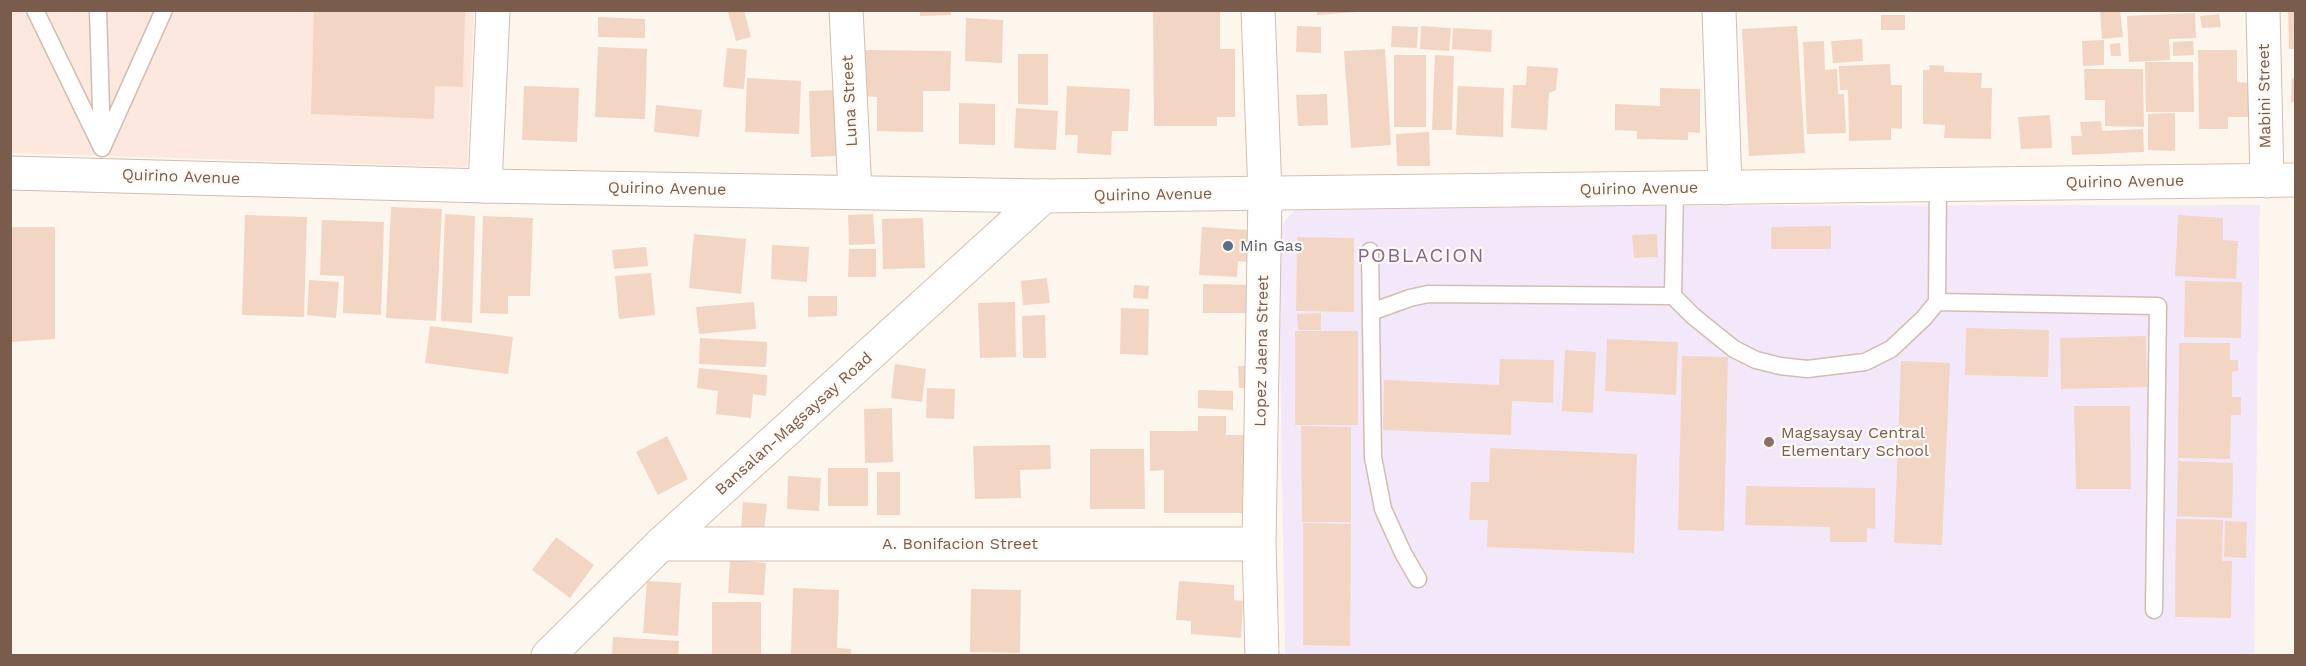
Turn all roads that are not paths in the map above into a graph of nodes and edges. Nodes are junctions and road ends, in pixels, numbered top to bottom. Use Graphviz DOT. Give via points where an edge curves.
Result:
graph roads {
  1 [pos="35,10"];
  2 [pos="98,10"];
  3 [pos="164,10"];
  4 [pos="493,10"];
  5 [pos="846,10"];
  6 [pos="1258,10"];
  7 [pos="1719,10"];
  8 [pos="2263,10"];
  9 [pos="103,161"];
  10 [pos="10,174"];
  11 [pos="2281,181"];
  12 [pos="1938,184"];
  13 [pos="485,186"];
  14 [pos="1675,188"];
  15 [pos="1725,188"];
  16 [pos="855,192"];
  17 [pos="1265,193"];
  18 [pos="1044,196"];
  19 [pos="1370,251"];
  20 [pos="1673,296"];
  21 [pos="1937,302"];
  22 [pos="1371,312"];
  23 [pos="661,544"];
  24 [pos="1259,544"];
  25 [pos="1418,579"];
  26 [pos="2154,610"];
  27 [pos="549,656"];
  28 [pos="1262,656"];
  1 -- 9 [label="lane"];
  2 -- 9 [label="lane"];
  3 -- 9 [label="lane"];
  4 -- 13 [label="street"];
  5 -- 16 [label="street, Luna Street"];
  6 -- 17 [label="street, Lopez Jaena Street"];
  7 -- 15 [label="street"];
  8 -- 11 [label="street, Mabini Street"];
  9 -- 10 [label="street, Quirino Avenue"];
  9 -- 13 [label="street, Quirino Avenue"];
  11 -- 12 [label="street, Quirino Avenue"];
  12 -- 15 [label="street, Quirino Avenue"];
  12 -- 21 [label="lane"];
  13 -- 16 [label="street, Quirino Avenue"];
  14 -- 15 [label="street, Quirino Avenue"];
  14 -- 17 [label="street, Quirino Avenue"];
  14 -- 20 [label="lane"];
  16 -- 18 [label="street, Quirino Avenue"];
  17 -- 18 [label="street, Quirino Avenue"];
  17 -- 24 [label="street, Lopez Jaena Street"];
  18 -- 23 [label="street, Bansalan-Magsaysay Road"];
  19 -- 22 [label="lane"];
  20 -- 21 [label="lane" via="1734,349 1756,360 1808,369 1865,362 1891,349"];
  20 -- 22 [label="lane" via="1428,294"];
  21 -- 26 [label="lane" via="2158,306"];
  22 -- 25 [label="lane" via="1371,433 1376,480 1393,533"];
  23 -- 24 [label="street, A. Bonifacion Street"];
  23 -- 27 [label="street, Bansalan-Magsaysay Road"];
  24 -- 28 [label="street, Lopez Jaena Street"];
}
